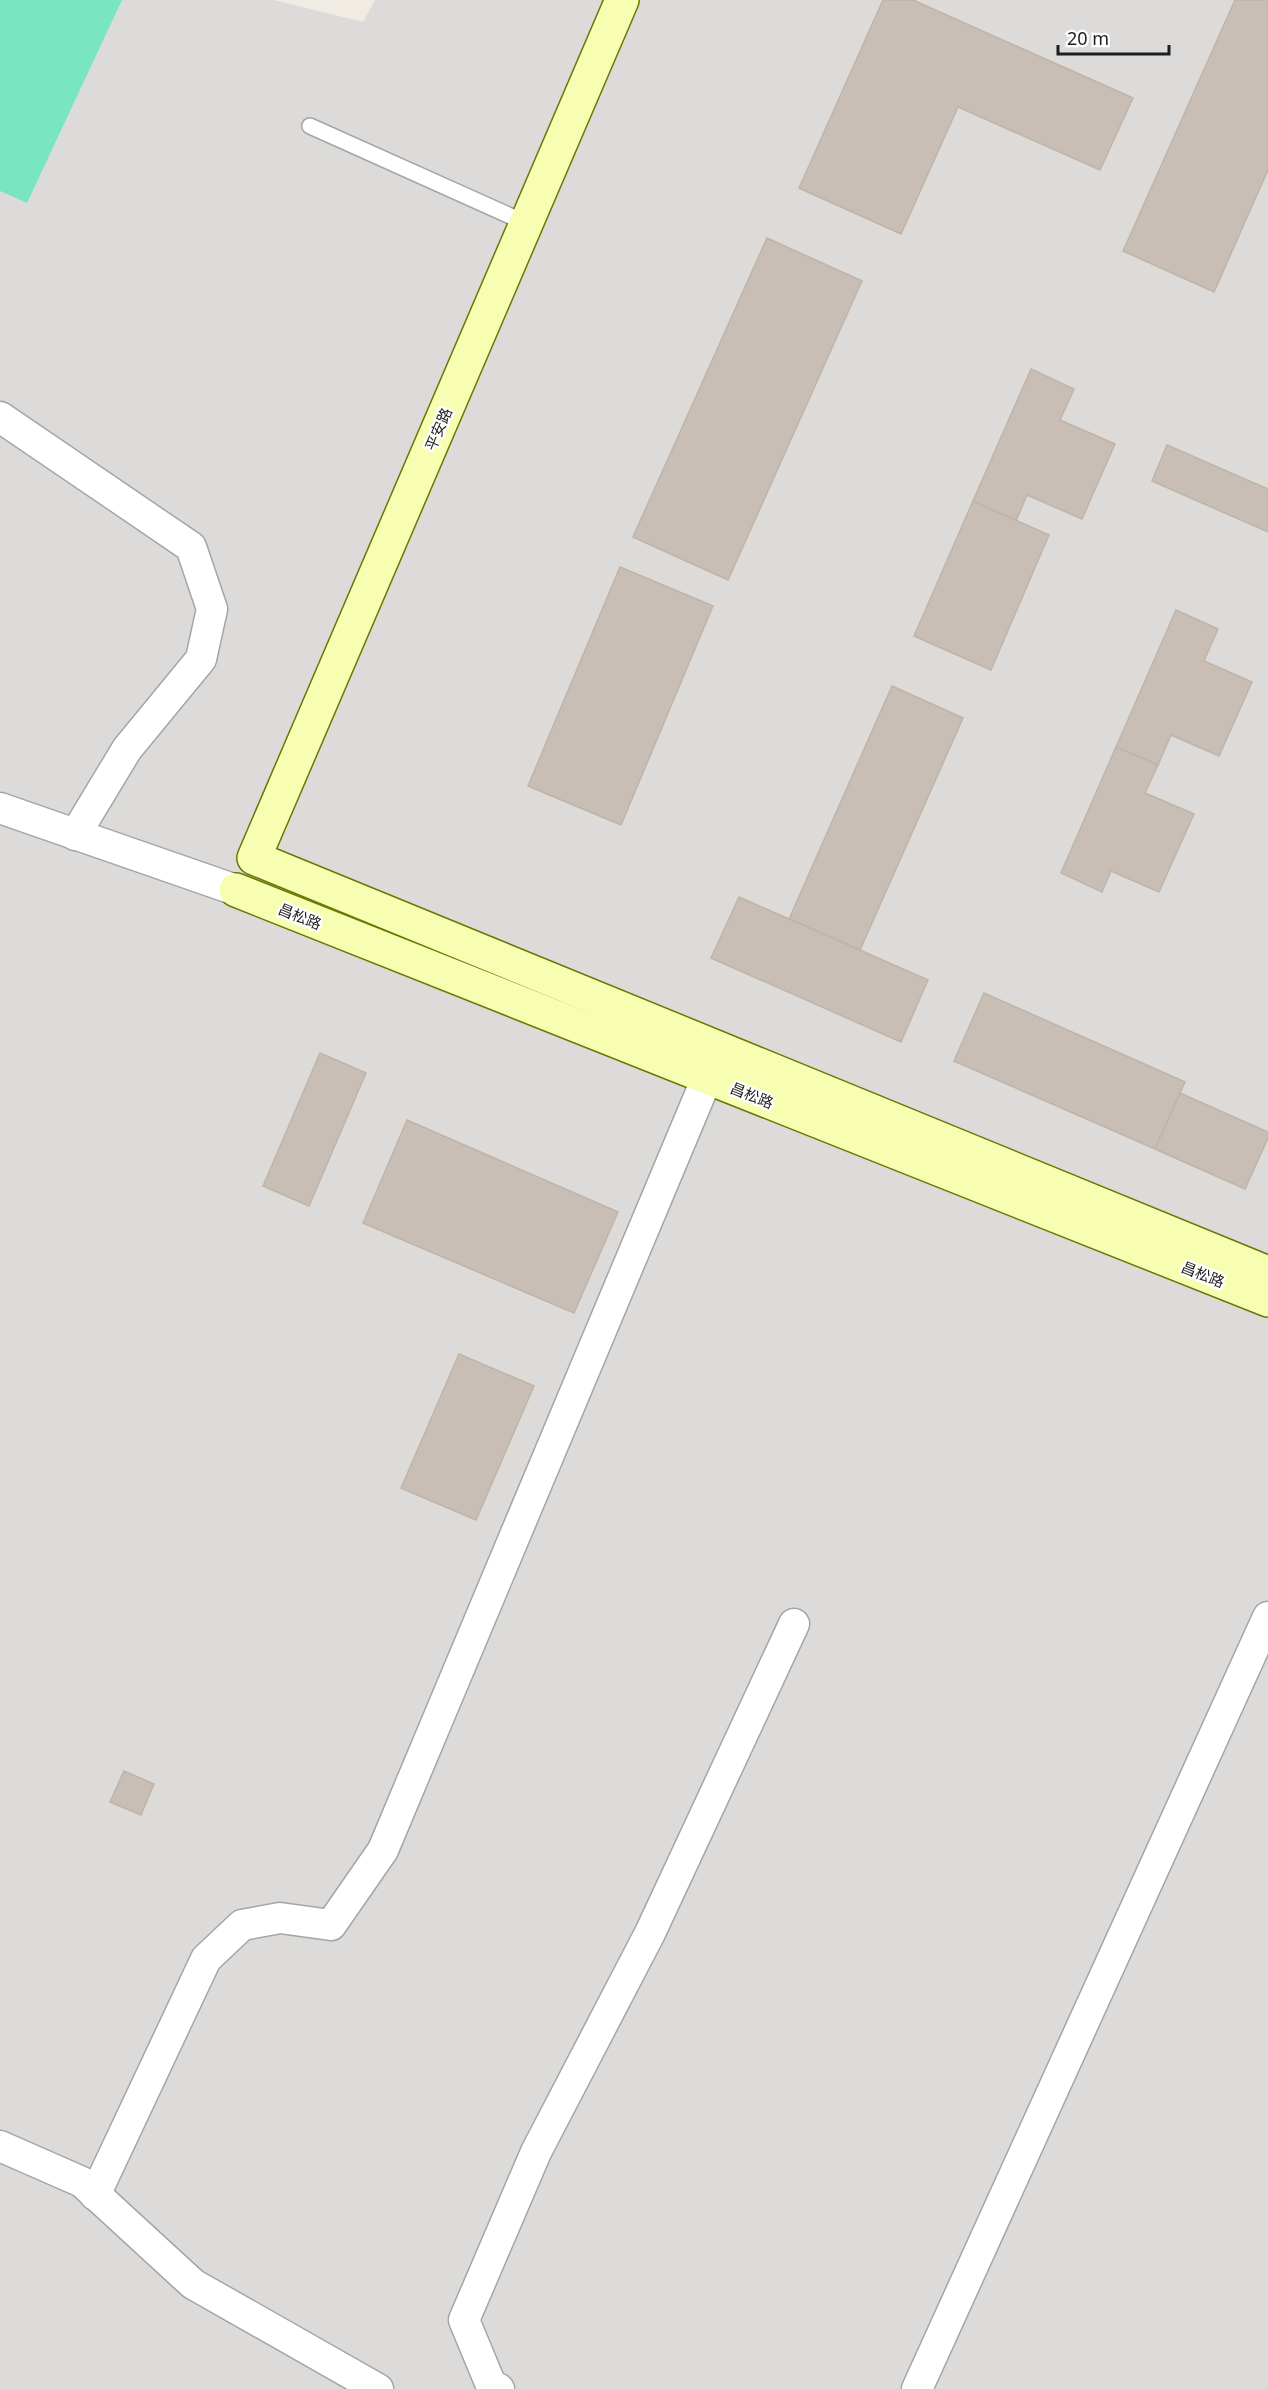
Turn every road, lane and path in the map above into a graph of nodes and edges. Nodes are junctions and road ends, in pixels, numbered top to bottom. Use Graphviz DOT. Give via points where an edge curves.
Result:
graph roads {
  1 [pos="622,0"];
  2 [pos="310,126"];
  3 [pos="526,223"];
  4 [pos="0,417"];
  5 [pos="0,808"];
  6 [pos="75,835"];
  7 [pos="236,890"];
  8 [pos="707,1078"];
  9 [pos="1268,1272"];
  10 [pos="1268,1300"];
  11 [pos="1268,1617"];
  12 [pos="794,1624"];
  13 [pos="0,2146"];
  14 [pos="95,2195"];
  15 [pos="378,2389"];
  16 [pos="499,2389"];
  17 [pos="917,2389"];
  1 -- 3 [label="main road, 平安路"];
  2 -- 3 [label="lane"];
  3 -- 9 [label="main road, 平安路" via="254,858"];
  4 -- 6 [label="street" via="191,547 212,609 201,659 127,748"];
  5 -- 6 [label="street"];
  6 -- 7 [label="street"];
  7 -- 8 [label="main road, 昌松路"];
  8 -- 10 [label="main road, 昌松路"];
  8 -- 14 [label="street" via="383,1850 331,1925 280,1918 242,1925 206,1959"];
  11 -- 17 [label="street"];
  12 -- 16 [label="street" via="650,1933 536,2152 464,2320 491,2385"];
  13 -- 14 [label="street" via="82,2182"];
  14 -- 15 [label="street" via="193,2284"];
}
